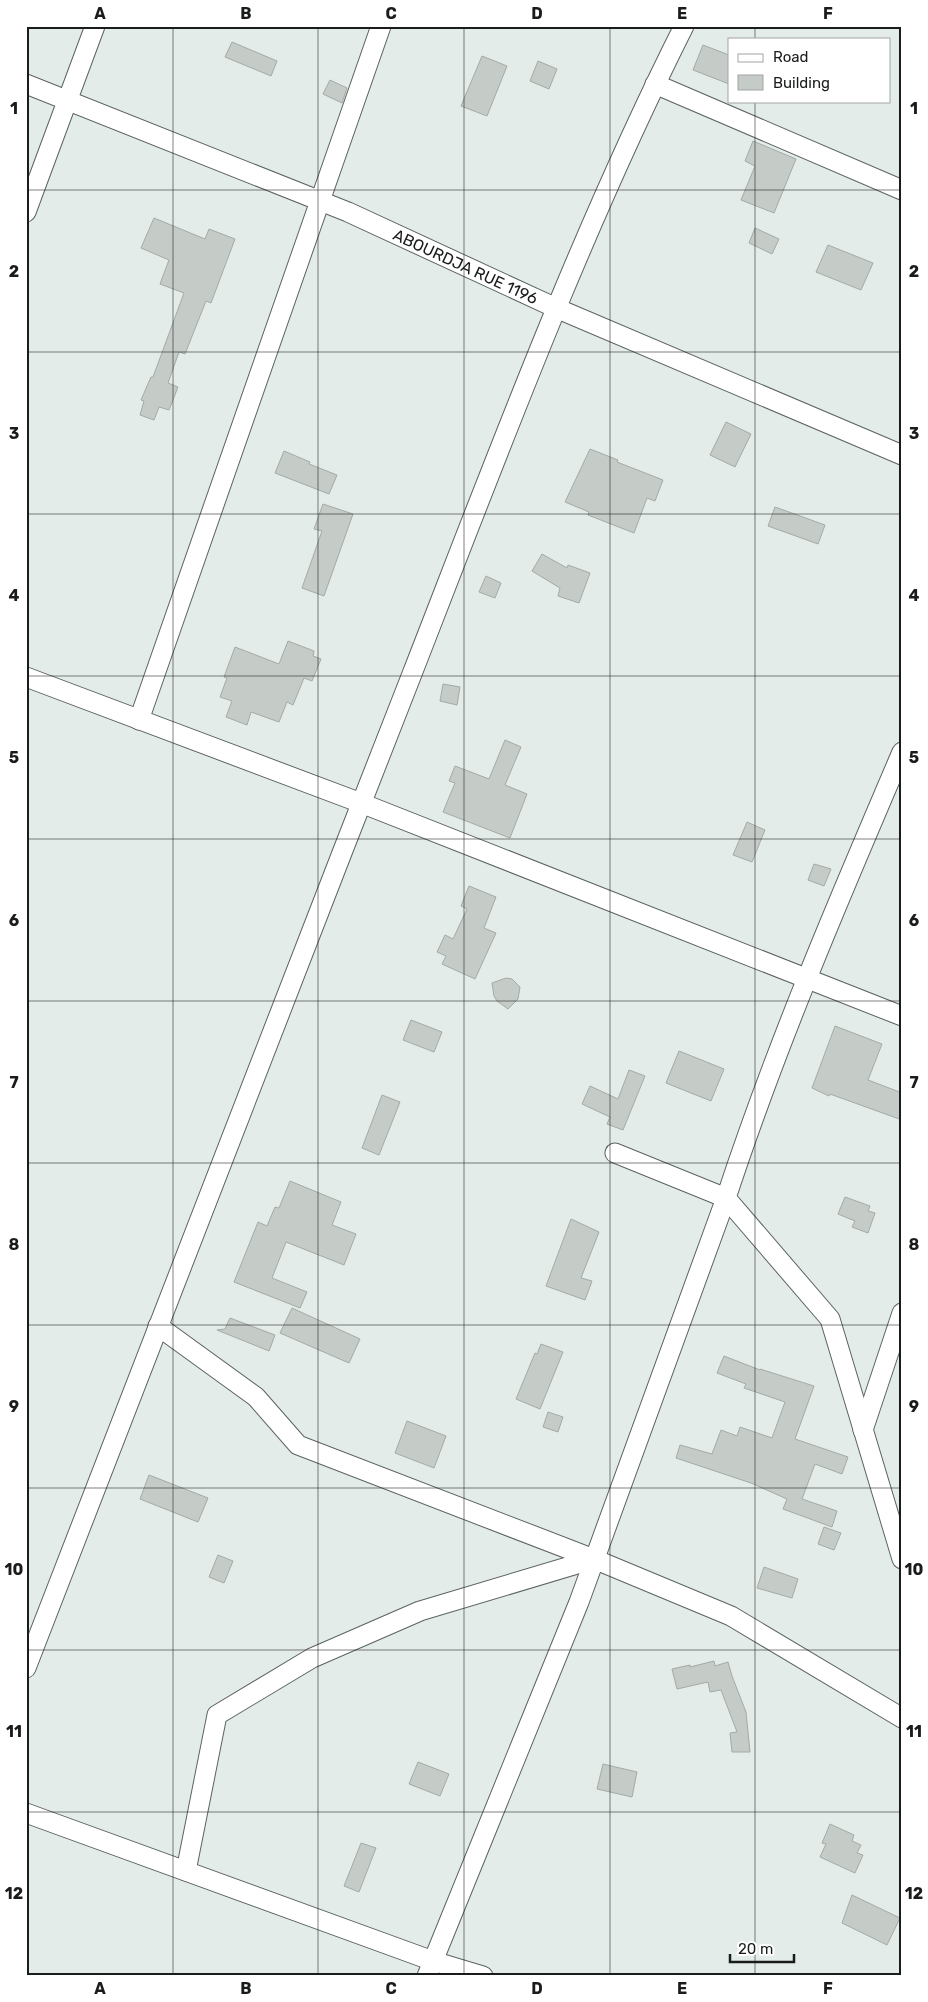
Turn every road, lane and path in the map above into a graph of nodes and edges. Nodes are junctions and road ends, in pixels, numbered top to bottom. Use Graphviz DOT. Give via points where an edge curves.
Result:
graph roads {
  1 [pos="95,26"];
  2 [pos="381,26"];
  3 [pos="684,26"];
  4 [pos="26,84"];
  5 [pos="655,84"];
  6 [pos="66,101"];
  7 [pos="902,190"];
  8 [pos="320,201"];
  9 [pos="26,212"];
  10 [pos="556,308"];
  11 [pos="902,454"];
  12 [pos="26,677"];
  13 [pos="139,720"];
  14 [pos="902,752"];
  15 [pos="361,804"];
  16 [pos="808,979"];
  17 [pos="902,1016"];
  18 [pos="615,1153"];
  19 [pos="726,1198"];
  20 [pos="902,1313"];
  21 [pos="158,1326"];
  22 [pos="863,1430"];
  23 [pos="594,1559"];
  24 [pos="902,1559"];
  25 [pos="26,1668"];
  26 [pos="902,1718"];
  27 [pos="26,1814"];
  28 [pos="186,1871"];
  29 [pos="430,1968"];
  30 [pos="483,1976"];
  1 -- 6 [label="street"];
  2 -- 8 [label="street"];
  3 -- 5 [label="street"];
  4 -- 6 [label="street, ABOURDJA RUE 1196"];
  5 -- 7 [label="street"];
  5 -- 10 [label="street"];
  6 -- 8 [label="street, ABOURDJA RUE 1196"];
  6 -- 9 [label="street"];
  8 -- 10 [label="street, ABOURDJA RUE 1196"];
  8 -- 13 [label="street"];
  10 -- 11 [label="street, ABOURDJA RUE 1196"];
  10 -- 15 [label="street"];
  12 -- 13 [label="street"];
  13 -- 15 [label="street"];
  14 -- 16 [label="street"];
  15 -- 16 [label="street"];
  15 -- 21 [label="street"];
  16 -- 17 [label="street"];
  16 -- 19 [label="street" via="748,1130"];
  18 -- 19 [label="street"];
  19 -- 22 [label="street" via="830,1319"];
  19 -- 23 [label="street"];
  20 -- 22 [label="street"];
  21 -- 23 [label="street" via="256,1397 298,1444"];
  21 -- 25 [label="street"];
  22 -- 24 [label="street"];
  23 -- 26 [label="street" via="731,1616"];
  23 -- 28 [label="street" via="420,1611 312,1658 217,1714"];
  23 -- 29 [label="street"];
  27 -- 28 [label="street"];
  28 -- 29 [label="street"];
  29 -- 30 [label="street"];
}
